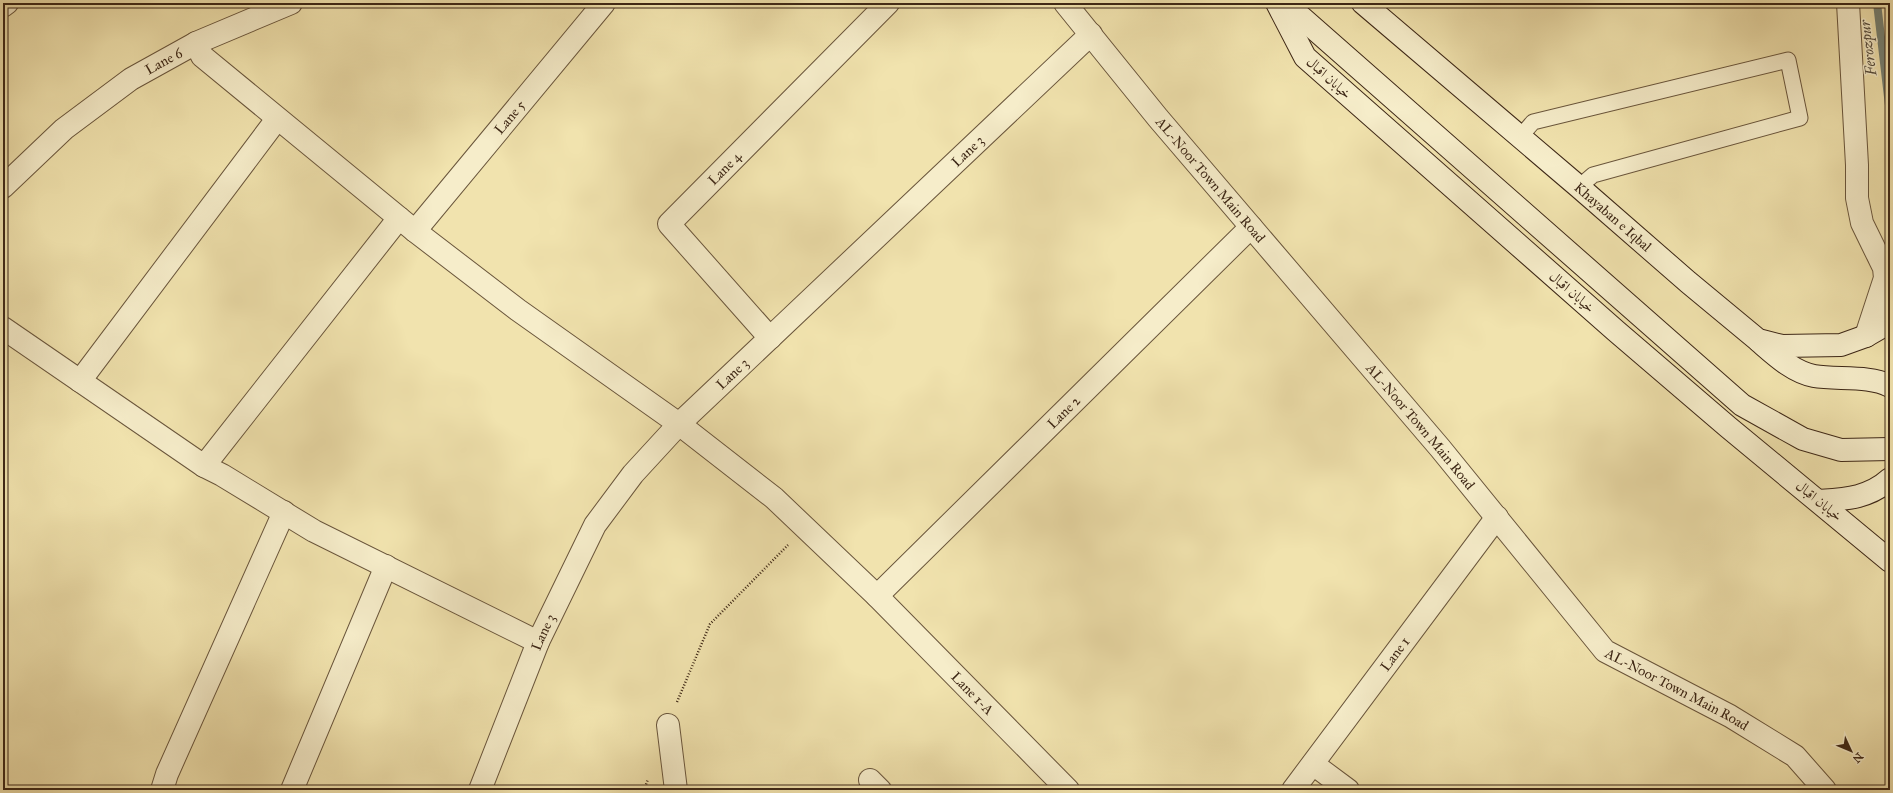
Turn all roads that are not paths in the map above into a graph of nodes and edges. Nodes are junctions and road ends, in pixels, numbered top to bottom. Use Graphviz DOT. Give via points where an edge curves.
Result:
graph roads {
  1 [pos="7,3"];
  2 [pos="291,3"];
  3 [pos="604,3"];
  4 [pos="888,3"];
  5 [pos="1065,3"];
  6 [pos="1277,3"];
  7 [pos="1285,3"];
  8 [pos="1363,3"];
  9 [pos="1848,3"];
  10 [pos="3,6"];
  11 [pos="1091,34"];
  12 [pos="196,43"];
  13 [pos="277,119"];
  14 [pos="1520,138"];
  15 [pos="3,187"];
  16 [pos="1579,187"];
  17 [pos="407,224"];
  18 [pos="1251,227"];
  19 [pos="1884,258"];
  20 [pos="1890,322"];
  21 [pos="3,328"];
  22 [pos="1866,336"];
  23 [pos="770,338"];
  24 [pos="1758,340"];
  25 [pos="80,381"];
  26 [pos="1890,386"];
  27 [pos="679,424"];
  28 [pos="1890,449"];
  29 [pos="204,466"];
  30 [pos="1890,480"];
  31 [pos="1819,501"];
  32 [pos="284,512"];
  33 [pos="1497,517"];
  34 [pos="1890,561"];
  35 [pos="386,566"];
  36 [pos="877,596"];
  37 [pos="538,642"];
  38 [pos="668,725"];
  39 [pos="1313,764"];
  40 [pos="162,790"];
  41 [pos="292,790"];
  42 [pos="480,790"];
  43 [pos="676,790"];
  44 [pos="1068,790"];
  45 [pos="1293,790"];
  46 [pos="1348,790"];
  47 [pos="1826,790"];
  1 -- 10 [label="street"];
  2 -- 12 [label="street, Lane 6"];
  3 -- 17 [label="street, Lane 5"];
  4 -- 23 [label="street, Lane 4" via="669,224"];
  5 -- 11 [label="street, AL-Noor Town Main Road"];
  6 -- 31 [label="street, خیابان اقبال" via="1305,58 1616,331"];
  7 -- 28 [label="street" via="1742,405 1803,439 1840,450"];
  8 -- 14 [label="street, Khayaban e Iqbal"];
  9 -- 19 [label="street" via="1857,198 1862,223"];
  11 -- 18 [label="street, AL-Noor Town Main Road" via="1158,118"];
  11 -- 23 [label="street, Lane 3"];
  12 -- 13 [label="street, Lane 1-A" via="202,56"];
  12 -- 15 [label="street, Lane 6" via="131,78 64,129"];
  13 -- 17 [label="street, Lane 1-A"];
  13 -- 25 [label="street"];
  14 -- 16 [label="street, Khayaban e Iqbal"];
  14 -- 16 [label="lane" via="1533,122 1788,60 1800,118 1593,175"];
  16 -- 24 [label="street, Khayaban e Iqbal"];
  17 -- 27 [label="street, Lane 1-A" via="518,310"];
  17 -- 29 [label="street, Lane 5"];
  18 -- 33 [label="street, AL-Noor Town Main Road"];
  18 -- 36 [label="street, Lane 2"];
  19 -- 22 [label="street" via="1885,278"];
  20 -- 22 [label="street, Khayaban e Iqbal"];
  21 -- 25 [label="street"];
  22 -- 24 [label="street, Khayaban e Iqbal" via="1841,345 1816,347 1782,346"];
  23 -- 27 [label="street, Lane 3"];
  24 -- 26 [label="street" via="1781,360 1813,376"];
  25 -- 29 [label="street"];
  27 -- 36 [label="street, Lane 1-A" via="774,498"];
  27 -- 37 [label="street, Lane 3" via="633,474 595,525"];
  29 -- 32 [label="street" via="222,474"];
  30 -- 31 [label="street" via="1870,494"];
  31 -- 34 [label="street, خیابان اقبال"];
  32 -- 35 [label="street"];
  32 -- 40 [label="street"];
  33 -- 39 [label="street, Lane 1"];
  33 -- 47 [label="street, AL-Noor Town Main Road" via="1605,651 1730,716 1795,756"];
  35 -- 37 [label="street"];
  35 -- 41 [label="street"];
  36 -- 44 [label="street, Lane 1-A"];
  37 -- 42 [label="street, Lane 3"];
  38 -- 43 [label="street"];
  39 -- 45 [label="street, Lane 1"];
  39 -- 46 [label="street"];
}
